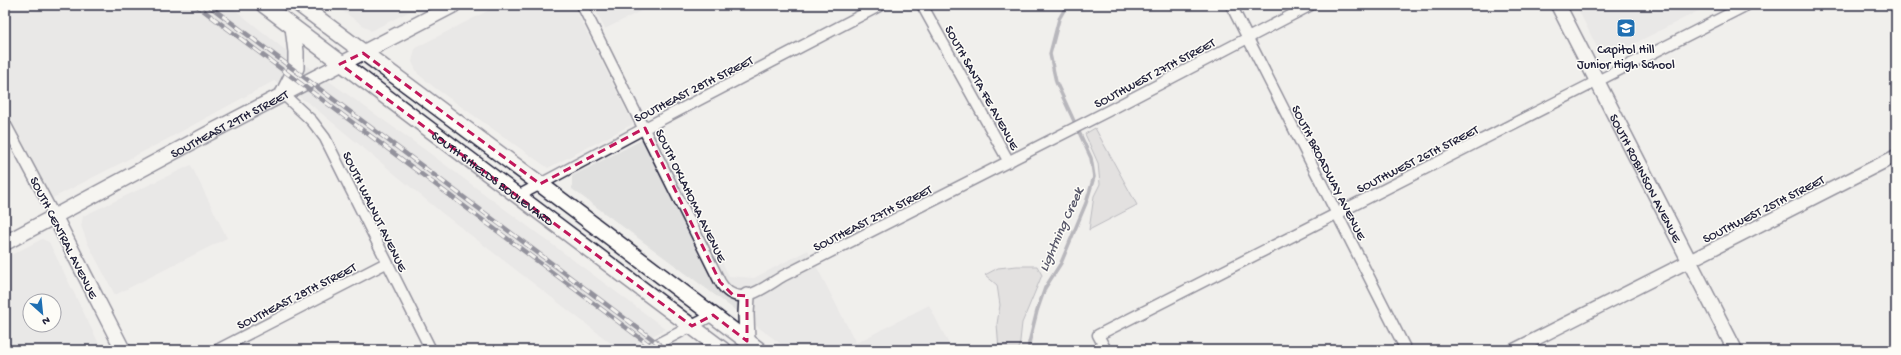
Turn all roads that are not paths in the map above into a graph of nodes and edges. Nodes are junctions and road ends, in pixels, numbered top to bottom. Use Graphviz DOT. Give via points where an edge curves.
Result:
graph roads {
  1 [pos="264,5"];
  2 [pos="300,5"];
  3 [pos="454,5"];
  4 [pos="582,5"];
  5 [pos="881,5"];
  6 [pos="922,5"];
  7 [pos="1231,5"];
  8 [pos="1311,5"];
  9 [pos="1558,5"];
  10 [pos="1748,5"];
  11 [pos="293,27"];
  12 [pos="1247,38"];
  13 [pos="363,53"];
  14 [pos="340,64"];
  15 [pos="1598,80"];
  16 [pos="283,94"];
  17 [pos="6,125"];
  18 [pos="645,128"];
  19 [pos="1896,156"];
  20 [pos="1009,162"];
  21 [pos="540,184"];
  22 [pos="518,196"];
  23 [pos="1337,213"];
  24 [pos="55,217"];
  25 [pos="5,243"];
  26 [pos="1690,261"];
  27 [pos="386,263"];
  28 [pos="747,296"];
  29 [pos="713,315"];
  30 [pos="692,326"];
  31 [pos="753,346"];
  32 [pos="123,350"];
  33 [pos="217,350"];
  34 [pos="430,350"];
  35 [pos="646,350"];
  36 [pos="723,350"];
  37 [pos="1106,350"];
  38 [pos="1406,350"];
  39 [pos="1514,350"];
  40 [pos="1735,350"];
  1 -- 11 [label="main road, SOUTH SHIELDS BOULEVARD"];
  2 -- 13 [label="main road, SOUTH SHIELDS BOULEVARD"];
  3 -- 13 [label="main road, SOUTHEAST 29TH STREET"];
  4 -- 18 [label="street, SOUTH OKLAHOMA AVENUE"];
  5 -- 18 [label="street, SOUTHEAST 28TH STREET"];
  6 -- 20 [label="street, SOUTH SANTA FE AVENUE"];
  7 -- 12 [label="street, SOUTH BROADWAY AVENUE"];
  8 -- 12 [label="street, SOUTHWEST 27TH STREET"];
  9 -- 15 [label="main road, SOUTH ROBINSON AVENUE"];
  10 -- 15 [label="street, SOUTHWEST 26TH STREET"];
  11 -- 14 [label="main road, SOUTH SHIELDS BOULEVARD"];
  11 -- 16 [label="main road" via="296,68"];
  12 -- 20 [label="street, SOUTHWEST 27TH STREET"];
  12 -- 23 [label="street, SOUTH BROADWAY AVENUE"];
  13 -- 14 [label="main road, SOUTHEAST 29TH STREET"];
  13 -- 21 [label="main road, SOUTH SHIELDS BOULEVARD"];
  14 -- 16 [label="main road, SOUTHEAST 29TH STREET"];
  14 -- 22 [label="main road, SOUTH SHIELDS BOULEVARD"];
  15 -- 23 [label="street, SOUTHWEST 26TH STREET"];
  15 -- 26 [label="main road, SOUTH ROBINSON AVENUE"];
  16 -- 24 [label="main road, SOUTHEAST 29TH STREET"];
  16 -- 27 [label="street, SOUTH WALNUT AVENUE" via="312,121 325,138"];
  17 -- 24 [label="street, SOUTH CENTRAL AVENUE"];
  18 -- 21 [label="street, SOUTHEAST 28TH STREET"];
  18 -- 28 [label="street, SOUTH OKLAHOMA AVENUE" via="723,287 733,295"];
  19 -- 26 [label="street, SOUTHWEST 25TH STREET"];
  20 -- 28 [label="street, SOUTHEAST 27TH STREET"];
  21 -- 22 [label="street, SOUTHEAST 28TH STREET"];
  21 -- 29 [label="main road, SOUTH SHIELDS BOULEVARD"];
  22 -- 30 [label="main road, SOUTH SHIELDS BOULEVARD"];
  23 -- 37 [label="street, SOUTHWEST 26TH STREET" via="1098,335"];
  23 -- 38 [label="street, SOUTH BROADWAY AVENUE"];
  24 -- 25 [label="main road, SOUTHEAST 29TH STREET"];
  24 -- 32 [label="main road, SOUTH CENTRAL AVENUE"];
  26 -- 39 [label="street, SOUTHWEST 25TH STREET"];
  26 -- 40 [label="main road, SOUTH ROBINSON AVENUE"];
  27 -- 33 [label="street, SOUTHEAST 28TH STREET"];
  27 -- 34 [label="street, SOUTH WALNUT AVENUE"];
  28 -- 31 [label="main road" via="746,314"];
  29 -- 30 [label="street"];
  29 -- 31 [label="main road, SOUTH SHIELDS BOULEVARD"];
  30 -- 35 [label="street"];
  30 -- 36 [label="main road, SOUTH SHIELDS BOULEVARD"];
}
